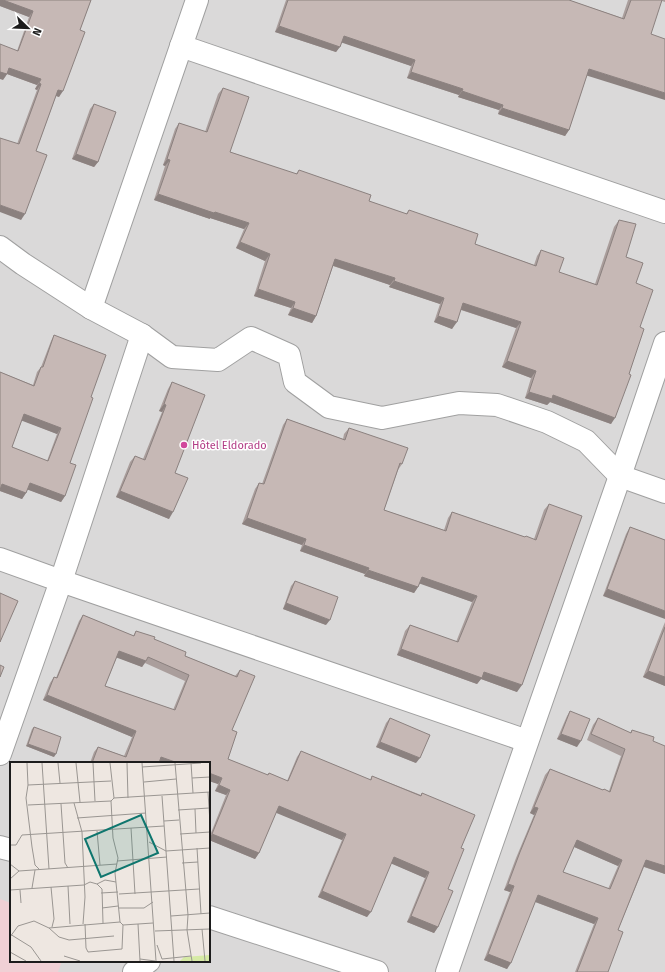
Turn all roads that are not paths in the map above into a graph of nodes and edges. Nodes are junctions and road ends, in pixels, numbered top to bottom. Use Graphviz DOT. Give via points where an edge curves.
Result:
graph roads {
  1 [pos="197,0"];
  2 [pos="181,46"];
  3 [pos="665,212"];
  4 [pos="0,247"];
  5 [pos="90,308"];
  6 [pos="142,335"];
  7 [pos="665,343"];
  8 [pos="620,476"];
  9 [pos="665,492"];
  10 [pos="0,559"];
  11 [pos="61,581"];
  12 [pos="527,741"];
  13 [pos="0,754"];
  14 [pos="0,847"];
  15 [pos="10,850"];
  16 [pos="213,922"];
  17 [pos="148,962"];
  18 [pos="134,972"];
  19 [pos="377,972"];
  20 [pos="447,972"];
  1 -- 2 [label="street"];
  2 -- 3 [label="street"];
  2 -- 5 [label="street"];
  4 -- 5 [label="street"];
  5 -- 6 [label="street"];
  6 -- 8 [label="street" via="172,357 218,360 251,338 289,355 295,382 329,407 336,409 382,418 459,403 497,405 547,422 586,442"];
  6 -- 11 [label="street"];
  7 -- 8 [label="street"];
  8 -- 9 [label="street"];
  8 -- 12 [label="street"];
  10 -- 11 [label="street"];
  11 -- 12 [label="street"];
  11 -- 13 [label="street"];
  12 -- 20 [label="street"];
  14 -- 15 [label="street"];
  16 -- 19 [label="street"];
  17 -- 18 [label="street"];
}
